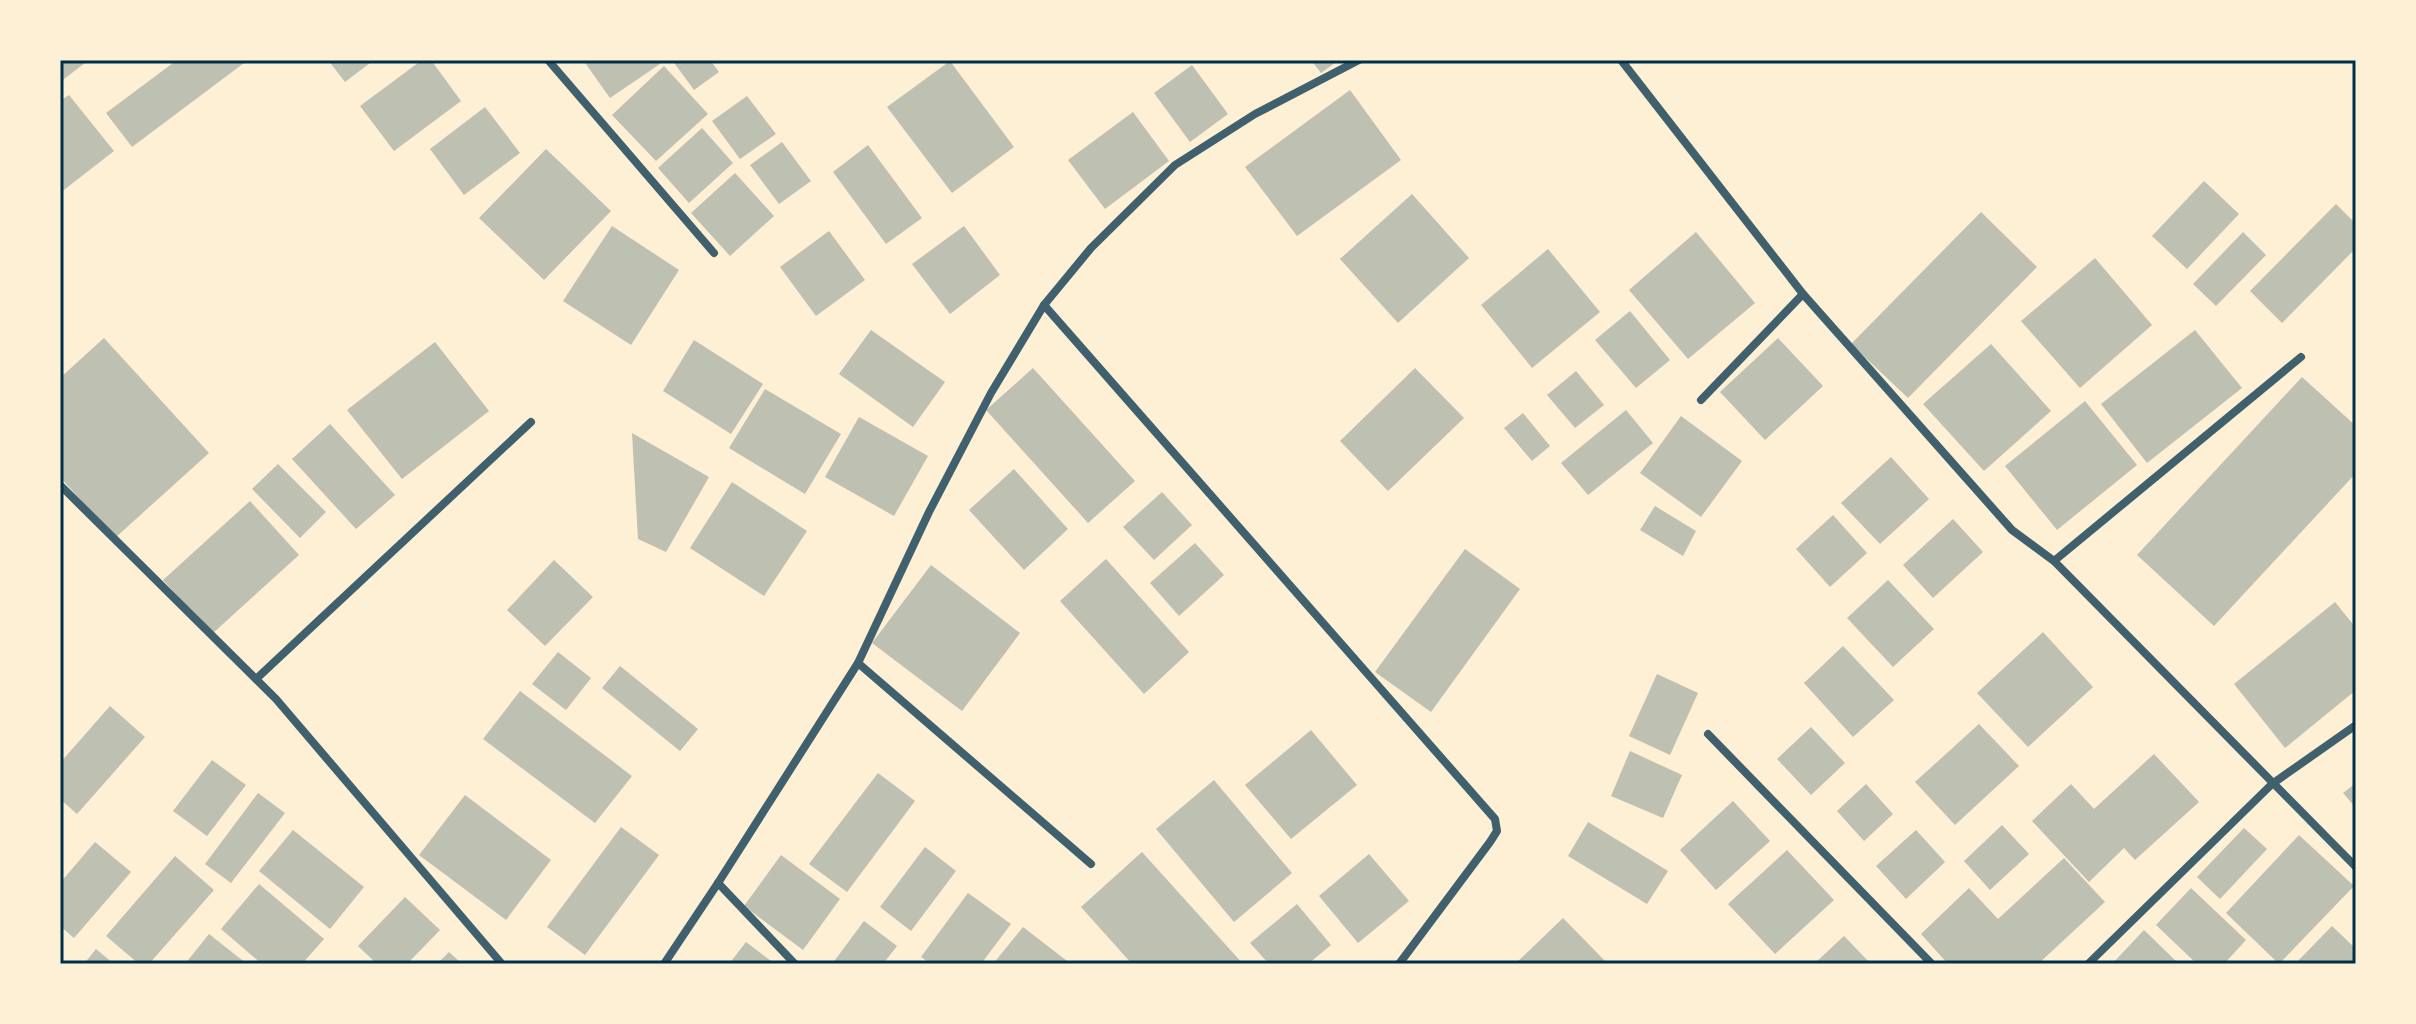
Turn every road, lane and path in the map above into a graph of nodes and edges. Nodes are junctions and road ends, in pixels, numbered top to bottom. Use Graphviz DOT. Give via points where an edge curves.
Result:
graph roads {
  1 [pos="548,60"];
  2 [pos="1359,60"];
  3 [pos="1621,60"];
  4 [pos="714,253"];
  5 [pos="1803,294"];
  6 [pos="1044,305"];
  7 [pos="2301,357"];
  8 [pos="1701,400"];
  9 [pos="531,422"];
  10 [pos="60,485"];
  11 [pos="2054,561"];
  12 [pos="858,663"];
  13 [pos="256,679"];
  14 [pos="2356,725"];
  15 [pos="1708,734"];
  16 [pos="2272,784"];
  17 [pos="1091,864"];
  18 [pos="2356,867"];
  19 [pos="718,883"];
  20 [pos="502,964"];
  21 [pos="664,964"];
  22 [pos="795,964"];
  23 [pos="1399,964"];
  24 [pos="1932,964"];
  25 [pos="2088,964"];
  1 -- 4 [label="street"];
  2 -- 6 [label="street" via="1255,114 1175,165 1091,248"];
  3 -- 5 [label="street"];
  5 -- 8 [label="street"];
  5 -- 11 [label="street" via="2012,530"];
  6 -- 12 [label="street" via="929,512"];
  6 -- 23 [label="street" via="1495,819 1497,831 1490,842"];
  7 -- 11 [label="street"];
  9 -- 13 [label="street"];
  10 -- 13 [label="street"];
  11 -- 16 [label="street"];
  12 -- 17 [label="street"];
  12 -- 19 [label="street"];
  13 -- 20 [label="street"];
  14 -- 16 [label="street"];
  15 -- 24 [label="street"];
  16 -- 18 [label="street"];
  16 -- 25 [label="street"];
  19 -- 21 [label="street"];
  19 -- 22 [label="street"];
}
